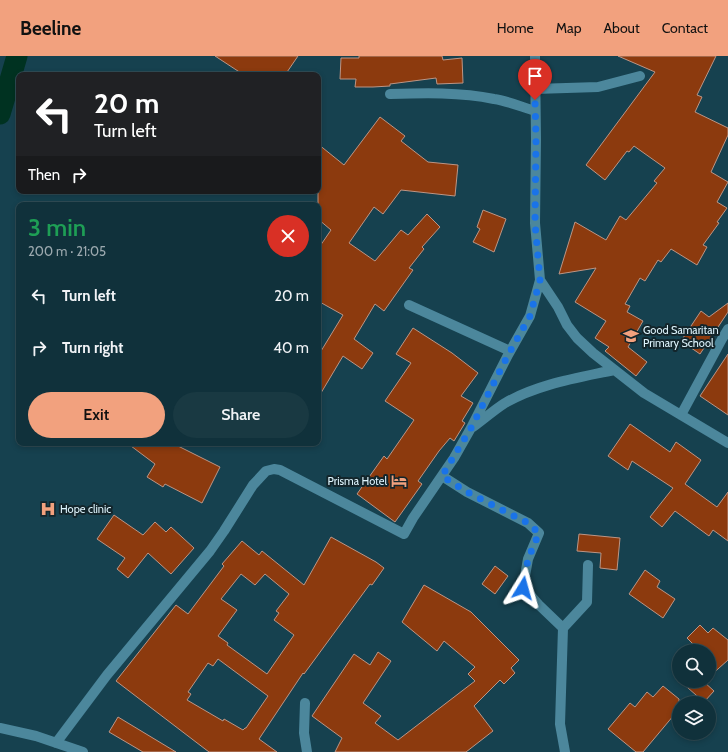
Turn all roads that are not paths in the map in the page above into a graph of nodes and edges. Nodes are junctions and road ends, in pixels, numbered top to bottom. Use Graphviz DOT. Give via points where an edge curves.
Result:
graph roads {
  1 [pos="535,56"];
  2 [pos="640,76"];
  3 [pos="535,90"];
  4 [pos="390,94"];
  5 [pos="535,111"];
  6 [pos="540,280"];
  7 [pos="409,305"];
  8 [pos="728,329"];
  9 [pos="510,351"];
  10 [pos="614,370"];
  11 [pos="681,415"];
  12 [pos="471,428"];
  13 [pos="728,443"];
  14 [pos="442,476"];
  15 [pos="588,565"];
  16 [pos="564,628"];
  17 [pos="305,703"];
  18 [pos="0,728"];
  19 [pos="56,743"];
  20 [pos="83,752"];
  21 [pos="307,752"];
  22 [pos="565,752"];
  1 -- 3 [label="street"];
  2 -- 3 [label="street" via="598,87"];
  3 -- 5 [label="street"];
  4 -- 5 [label="street" via="431,92 471,96 494,99"];
  5 -- 6 [label="street" via="535,223"];
  6 -- 9 [label="street" via="530,316"];
  6 -- 10 [label="street" via="577,338"];
  7 -- 9 [label="street"];
  8 -- 11 [label="street"];
  9 -- 12 [label="street"];
  10 -- 11 [label="street" via="649,396"];
  10 -- 12 [label="street" via="554,383 522,395"];
  11 -- 13 [label="street"];
  12 -- 14 [label="street"];
  14 -- 16 [label="street" via="467,492 528,523 539,533 528,559 523,588"];
  14 -- 19 [label="street" via="404,534 280,470 266,471 253,485 210,551 107,675"];
  15 -- 16 [label="street" via="587,602"];
  16 -- 22 [label="street" via="560,724"];
  17 -- 21 [label="street" via="304,733"];
  18 -- 19 [label="street"];
  19 -- 20 [label="street"];
}
